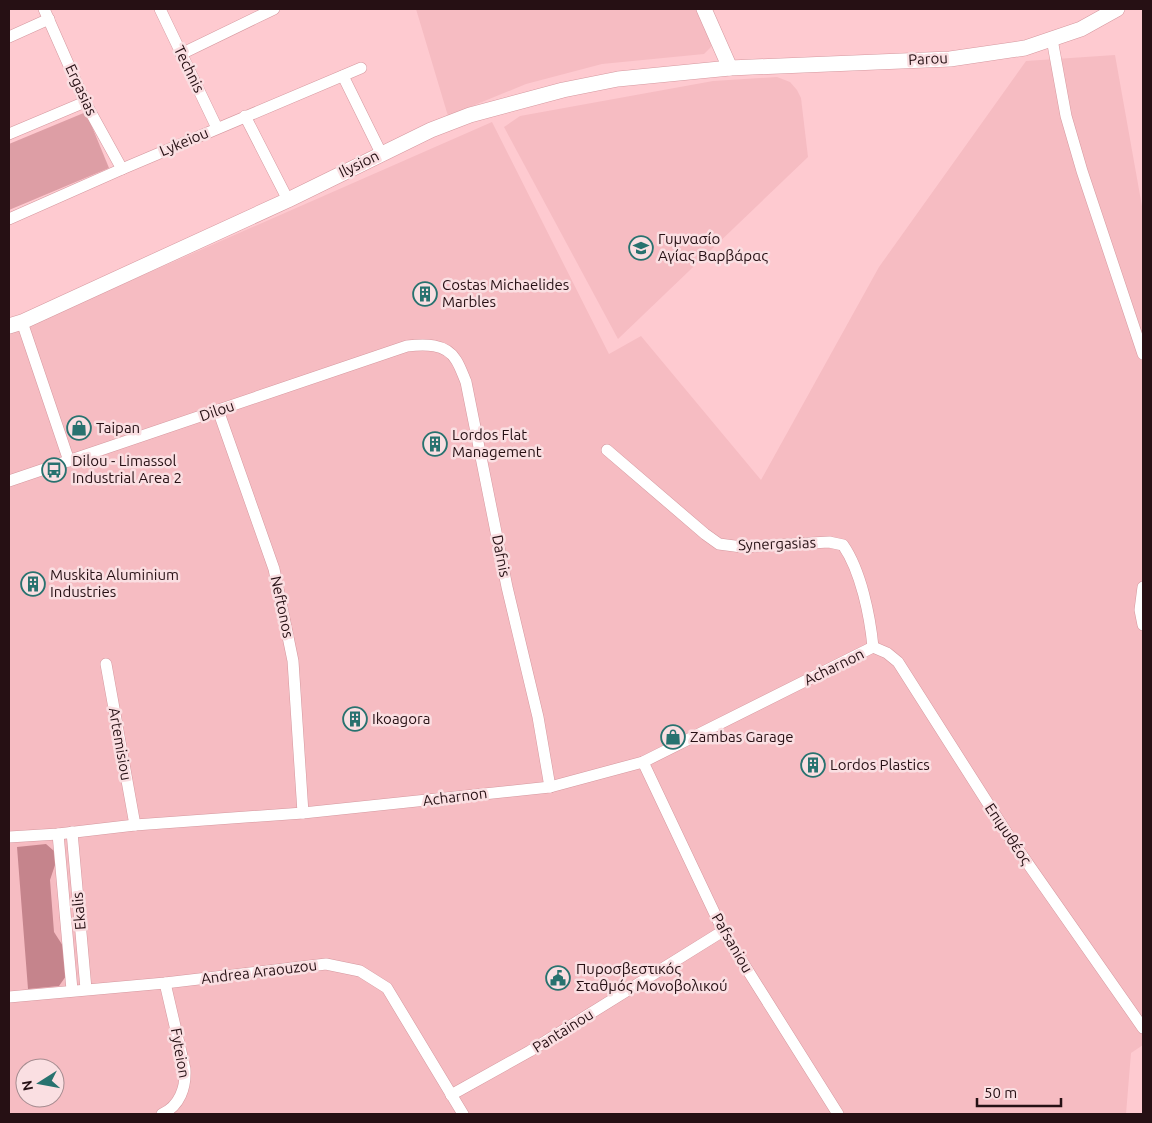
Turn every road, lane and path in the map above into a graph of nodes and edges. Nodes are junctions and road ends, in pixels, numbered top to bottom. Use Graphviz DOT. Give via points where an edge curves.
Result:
graph roads {
  1 [pos="160,9"];
  2 [pos="274,9"];
  3 [pos="704,9"];
  4 [pos="1117,9"];
  5 [pos="47,14"];
  6 [pos="9,37"];
  7 [pos="1052,39"];
  8 [pos="181,54"];
  9 [pos="361,68"];
  10 [pos="730,68"];
  11 [pos="343,76"];
  12 [pos="85,102"];
  13 [pos="245,116"];
  14 [pos="217,128"];
  15 [pos="9,134"];
  16 [pos="381,154"];
  17 [pos="122,169"];
  18 [pos="288,200"];
  19 [pos="9,219"];
  20 [pos="15,324"];
  21 [pos="427,344"];
  22 [pos="1143,354"];
  23 [pos="218,410"];
  24 [pos="607,450"];
  25 [pos="69,461"];
  26 [pos="9,481"];
  27 [pos="1143,587"];
  28 [pos="1143,625"];
  29 [pos="873,647"];
  30 [pos="106,664"];
  31 [pos="643,762"];
  32 [pos="550,787"];
  33 [pos="303,813"];
  34 [pos="135,825"];
  35 [pos="72,832"];
  36 [pos="58,834"];
  37 [pos="9,837"];
  38 [pos="724,931"];
  39 [pos="165,983"];
  40 [pos="86,989"];
  41 [pos="72,990"];
  42 [pos="9,997"];
  43 [pos="1142,1029"];
  44 [pos="451,1095"];
  45 [pos="162,1114"];
  46 [pos="463,1114"];
  47 [pos="838,1114"];
  1 -- 8 [label="street, Technis"];
  2 -- 8 [label="street"];
  3 -- 10 [label="street"];
  4 -- 7 [label="street, Parou" via="1081,29"];
  5 -- 6 [label="street"];
  5 -- 12 [label="street, Ergasias"];
  7 -- 10 [label="street, Parou" via="1025,48 950,59"];
  7 -- 22 [label="street" via="1066,116"];
  8 -- 14 [label="street, Technis"];
  9 -- 11 [label="street, Lykeiou"];
  10 -- 16 [label="street, Ilysion" via="618,79 563,90 470,115"];
  11 -- 13 [label="street, Lykeiou"];
  11 -- 16 [label="street"];
  12 -- 15 [label="street"];
  12 -- 17 [label="street, Ergasias"];
  13 -- 14 [label="street, Lykeiou"];
  13 -- 18 [label="street"];
  14 -- 17 [label="street, Lykeiou"];
  16 -- 18 [label="street, Ilysion"];
  17 -- 19 [label="street, Lykeiou"];
  18 -- 20 [label="street, Ilysion"];
  20 -- 25 [label="street"];
  21 -- 23 [label="street, Dilou" via="408,346"];
  21 -- 32 [label="street, Dafnis" via="455,358 466,382"];
  23 -- 25 [label="street, Dilou"];
  23 -- 33 [label="street, Neftonos" via="274,569 284,615 293,660"];
  24 -- 29 [label="street, Synergasias" via="719,544 742,547 829,542 843,545 854,565 871,623"];
  25 -- 26 [label="street, Dilou"];
  27 -- 28 [label="street" via="1140,610"];
  29 -- 31 [label="street, Acharnon"];
  29 -- 43 [label="street, Επιμυθέος" via="898,662 1010,838"];
  30 -- 34 [label="street, Artemisiou"];
  31 -- 32 [label="street, Acharnon"];
  31 -- 38 [label="street, Pafsaniou"];
  32 -- 33 [label="street, Acharnon"];
  33 -- 34 [label="street, Acharnon"];
  34 -- 35 [label="street, Acharnon"];
  35 -- 36 [label="street, Acharnon"];
  35 -- 40 [label="street, Ekalis"];
  36 -- 37 [label="street, Acharnon"];
  36 -- 41 [label="street"];
  38 -- 44 [label="street, Pantainou" via="530,1051"];
  38 -- 47 [label="street, Pafsaniou"];
  39 -- 40 [label="street, Andrea Araouzou"];
  39 -- 44 [label="street, Andrea Araouzou" via="326,964 360,970 387,988"];
  39 -- 45 [label="street, Fyteion" via="186,1083 179,1100"];
  40 -- 41 [label="street, Andrea Araouzou"];
  41 -- 42 [label="street, Andrea Araouzou"];
  44 -- 46 [label="street, Andrea Araouzou"];
}
